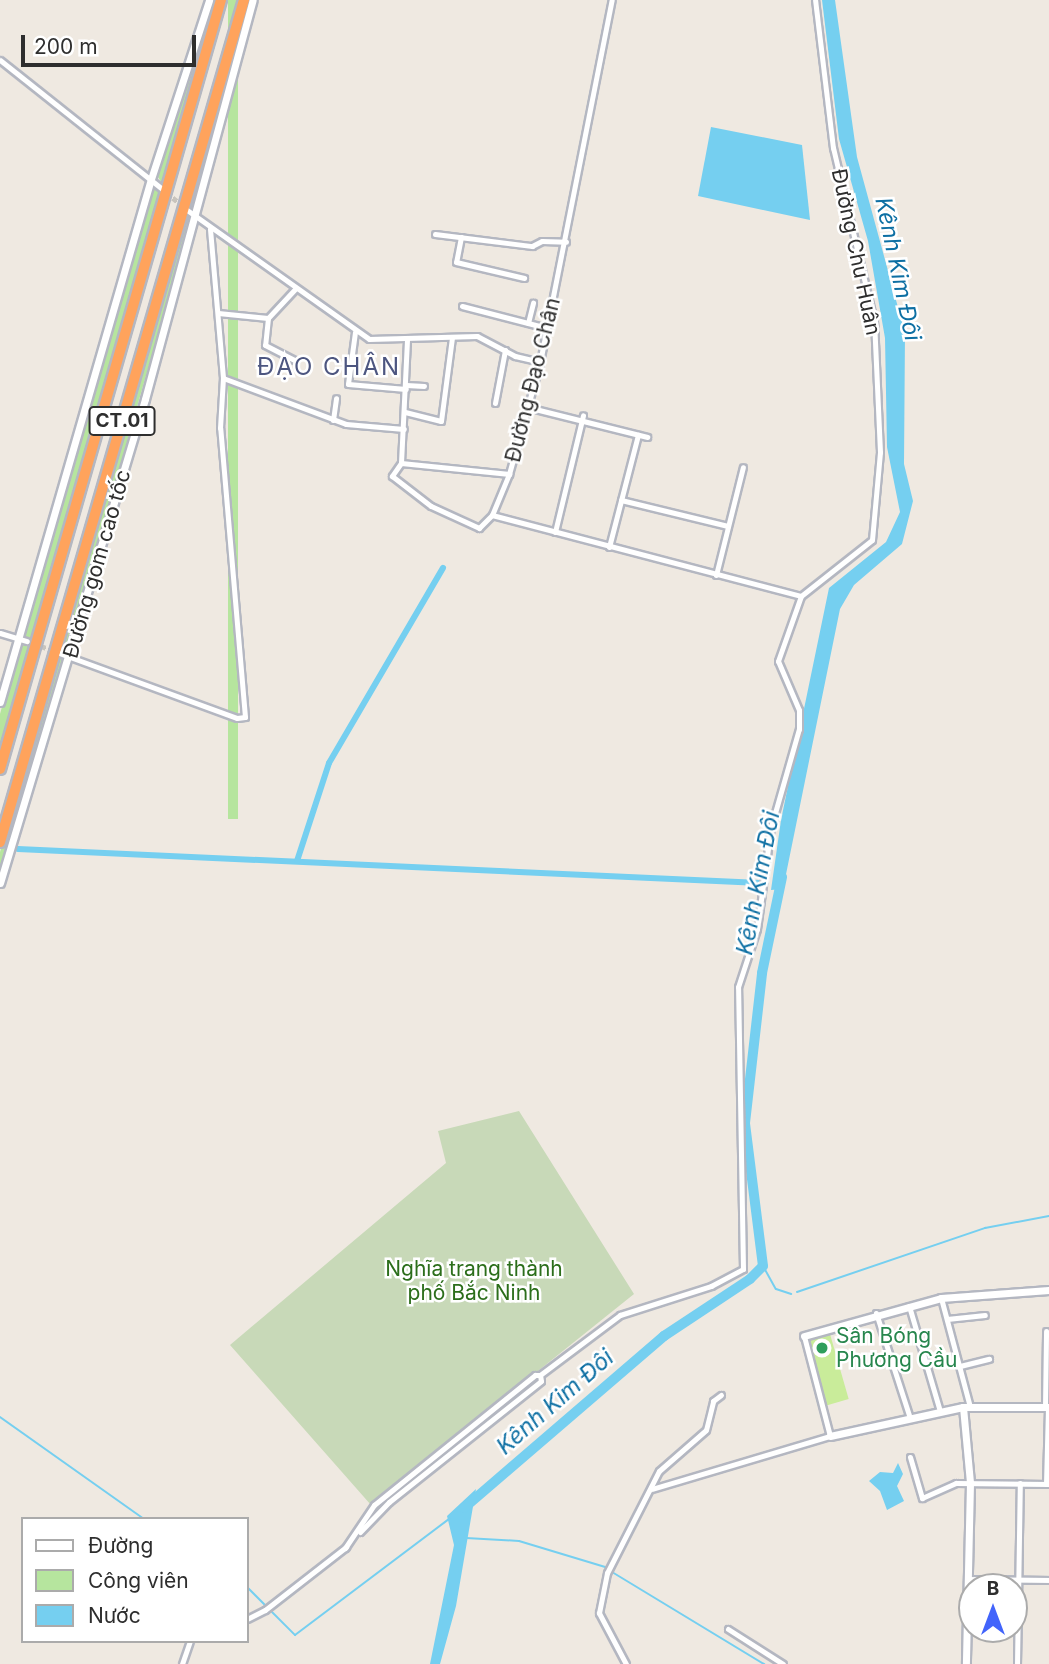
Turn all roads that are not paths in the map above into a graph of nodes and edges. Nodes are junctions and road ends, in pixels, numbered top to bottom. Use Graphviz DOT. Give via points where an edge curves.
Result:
graph roads {
  1 [pos="209,0"];
  2 [pos="221,0"];
  3 [pos="244,0"];
  4 [pos="253,0"];
  5 [pos="611,0"];
  6 [pos="815,0"];
  7 [pos="0,60"];
  8 [pos="151,178"];
  9 [pos="161,188"];
  10 [pos="187,210"];
  11 [pos="195,216"];
  12 [pos="210,229"];
  13 [pos="435,234"];
  14 [pos="461,237"];
  15 [pos="566,242"];
  16 [pos="524,278"];
  17 [pos="296,288"];
  18 [pos="533,303"];
  19 [pos="462,306"];
  20 [pos="218,313"];
  21 [pos="268,317"];
  22 [pos="528,323"];
  23 [pos="547,328"];
  24 [pos="355,332"];
  25 [pos="452,338"];
  26 [pos="407,341"];
  27 [pos="505,351"];
  28 [pos="295,360"];
  29 [pos="540,362"];
  30 [pos="223,378"];
  31 [pos="424,386"];
  32 [pos="406,387"];
  33 [pos="336,398"];
  34 [pos="495,403"];
  35 [pos="527,407"];
  36 [pos="405,412"];
  37 [pos="583,418"];
  38 [pos="333,420"];
  39 [pos="404,429"];
  40 [pos="638,435"];
  41 [pos="647,437"];
  42 [pos="401,463"];
  43 [pos="743,467"];
  44 [pos="509,474"];
  45 [pos="621,500"];
  46 [pos="492,515"];
  47 [pos="728,526"];
  48 [pos="555,532"];
  49 [pos="609,547"];
  50 [pos="716,575"];
  51 [pos="801,596"];
  52 [pos="0,633"];
  53 [pos="18,639"];
  54 [pos="27,641"];
  55 [pos="59,653"];
  56 [pos="70,657"];
  57 [pos="0,702"];
  58 [pos="0,769"];
  59 [pos="0,842"];
  60 [pos="0,883"];
  61 [pos="1049,1290"];
  62 [pos="941,1298"];
  63 [pos="909,1306"];
  64 [pos="876,1313"];
  65 [pos="985,1315"];
  66 [pos="947,1320"];
  67 [pos="1046,1331"];
  68 [pos="804,1336"];
  69 [pos="989,1359"];
  70 [pos="960,1366"];
  71 [pos="721,1395"];
  72 [pos="967,1407"];
  73 [pos="1047,1407"];
  74 [pos="940,1411"];
  75 [pos="909,1415"];
  76 [pos="830,1436"];
  77 [pos="910,1457"];
  78 [pos="970,1482"];
  79 [pos="1020,1482"];
  80 [pos="1047,1484"];
  81 [pos="652,1489"];
  82 [pos="968,1573"];
  83 [pos="1021,1573"];
  84 [pos="1028,1579"];
  85 [pos="1049,1580"];
  86 [pos="248,1618"];
  87 [pos="727,1629"];
  88 [pos="189,1643"];
  89 [pos="966,1643"];
  90 [pos="1018,1643"];
  91 [pos="182,1664"];
  92 [pos="626,1664"];
  93 [pos="783,1664"];
  94 [pos="966,1664"];
  95 [pos="1017,1664"];
  1 -- 8 [label="main road"];
  2 -- 58 [label="highway, CT.01"];
  3 -- 59 [label="highway, CT.01"];
  4 -- 11 [label="main road, Đường gom cao tốc"];
  5 -- 15 [label="street, Đường Đạo Chân"];
  6 -- 51 [label="street, Đường Chu Huân" via="833,148 874,321 880,452 873,540"];
  7 -- 8 [label="street"];
  8 -- 9 [label="street"];
  8 -- 53 [label="main road"];
  10 -- 11 [label="street"];
  11 -- 12 [label="street"];
  11 -- 56 [label="main road, Đường gom cao tốc"];
  12 -- 17 [label="street"];
  12 -- 20 [label="street"];
  13 -- 14 [label="street"];
  14 -- 15 [label="street" via="532,246 542,241"];
  14 -- 16 [label="street" via="456,262"];
  15 -- 23 [label="street, Đường Đạo Chân"];
  17 -- 21 [label="street"];
  17 -- 24 [label="street"];
  18 -- 22 [label="street"];
  19 -- 22 [label="street"];
  20 -- 21 [label="street"];
  20 -- 30 [label="street"];
  21 -- 28 [label="street" via="265,345"];
  22 -- 23 [label="street"];
  23 -- 29 [label="street, Đường Đạo Chân"];
  24 -- 26 [label="street" via="379,342"];
  24 -- 32 [label="street" via="348,384"];
  25 -- 26 [label="street"];
  25 -- 27 [label="street" via="477,336"];
  25 -- 36 [label="street" via="441,421"];
  26 -- 32 [label="street"];
  27 -- 29 [label="street"];
  27 -- 34 [label="street"];
  29 -- 35 [label="street, Đường Đạo Chân"];
  30 -- 38 [label="street"];
  30 -- 56 [label="street" via="219,429 245,717 237,718"];
  31 -- 32 [label="street"];
  32 -- 36 [label="street"];
  33 -- 38 [label="street"];
  35 -- 37 [label="street"];
  35 -- 44 [label="street, Đường Đạo Chân"];
  36 -- 39 [label="street"];
  37 -- 40 [label="street"];
  37 -- 48 [label="street"];
  38 -- 39 [label="street"];
  39 -- 42 [label="street"];
  40 -- 41 [label="street"];
  40 -- 45 [label="street"];
  42 -- 44 [label="street"];
  42 -- 46 [label="street" via="393,476 431,506 479,528"];
  43 -- 47 [label="street"];
  44 -- 46 [label="street, Đường Đạo Chân"];
  45 -- 47 [label="street"];
  45 -- 49 [label="street"];
  46 -- 48 [label="street"];
  47 -- 50 [label="street"];
  48 -- 49 [label="street"];
  49 -- 50 [label="street"];
  50 -- 51 [label="street"];
  51 -- 86 [label="street" via="779,661 799,710 799,729 771,827 757,929 738,987 743,1269 710,1286 620,1315 535,1375 382,1498 345,1548"];
  52 -- 53 [label="street"];
  53 -- 54 [label="street"];
  53 -- 57 [label="main road"];
  55 -- 56 [label="street"];
  56 -- 60 [label="main road, Đường gom cao tốc"];
  61 -- 62 [label="main road"];
  62 -- 63 [label="main road"];
  62 -- 66 [label="street"];
  63 -- 64 [label="main road"];
  63 -- 74 [label="street"];
  64 -- 68 [label="main road"];
  64 -- 75 [label="street"];
  65 -- 66 [label="street"];
  66 -- 70 [label="street"];
  67 -- 73 [label="street"];
  68 -- 76 [label="street"];
  69 -- 70 [label="street"];
  70 -- 72 [label="street"];
  71 -- 81 [label="street" via="713,1401 706,1430 666,1461"];
  72 -- 73 [label="main road"];
  72 -- 74 [label="main road"];
  72 -- 78 [label="main road"];
  73 -- 80 [label="street"];
  74 -- 75 [label="main road"];
  75 -- 76 [label="main road"];
  76 -- 81 [label="street"];
  77 -- 78 [label="street" via="920,1497 956,1482"];
  78 -- 79 [label="street"];
  78 -- 82 [label="main road"];
  79 -- 80 [label="street"];
  79 -- 83 [label="street"];
  81 -- 92 [label="street" via="619,1548 598,1602 601,1619"];
  84 -- 85 [label="street"];
  87 -- 93 [label="street"];
  88 -- 91 [label="street"];
  89 -- 94 [label="main road"];
  90 -- 95 [label="street"];
}
